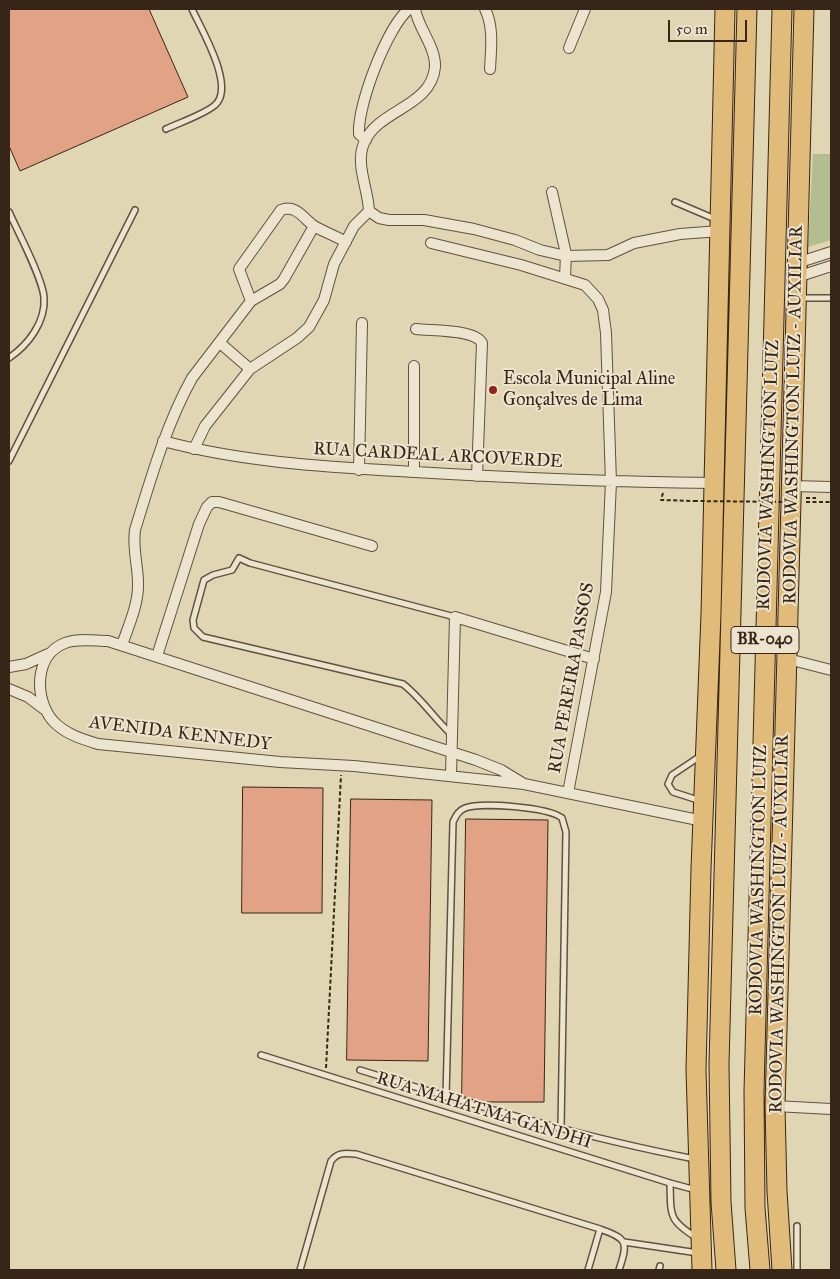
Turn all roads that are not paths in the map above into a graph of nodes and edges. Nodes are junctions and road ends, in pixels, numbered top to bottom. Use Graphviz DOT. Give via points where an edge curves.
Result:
graph roads {
  1 [pos="192,9"];
  2 [pos="409,9"];
  3 [pos="415,9"];
  4 [pos="485,9"];
  5 [pos="585,9"];
  6 [pos="747,9"];
  7 [pos="782,9"];
  8 [pos="804,9"];
  9 [pos="722,10"];
  10 [pos="569,48"];
  11 [pos="490,68"];
  12 [pos="166,129"];
  13 [pos="366,140"];
  14 [pos="552,192"];
  15 [pos="675,202"];
  16 [pos="135,210"];
  17 [pos="369,211"];
  18 [pos="9,212"];
  19 [pos="314,226"];
  20 [pos="720,226"];
  21 [pos="346,242"];
  22 [pos="431,243"];
  23 [pos="831,252"];
  24 [pos="566,256"];
  25 [pos="831,266"];
  26 [pos="797,270"];
  27 [pos="565,278"];
  28 [pos="831,298"];
  29 [pos="795,299"];
  30 [pos="251,301"];
  31 [pos="362,323"];
  32 [pos="416,329"];
  33 [pos="220,343"];
  34 [pos="9,358"];
  35 [pos="414,366"];
  36 [pos="250,369"];
  37 [pos="164,441"];
  38 [pos="194,449"];
  39 [pos="9,461"];
  40 [pos="359,470"];
  41 [pos="414,472"];
  42 [pos="477,476"];
  43 [pos="611,482"];
  44 [pos="713,483"];
  45 [pos="831,487"];
  46 [pos="733,496"];
  47 [pos="794,497"];
  48 [pos="372,546"];
  49 [pos="711,614"];
  50 [pos="455,617"];
  51 [pos="122,645"];
  52 [pos="48,654"];
  53 [pos="157,656"];
  54 [pos="594,659"];
  55 [pos="788,659"];
  56 [pos="9,667"];
  57 [pos="831,670"];
  58 [pos="9,689"];
  59 [pos="44,709"];
  60 [pos="453,736"];
  61 [pos="453,752"];
  62 [pos="706,753"];
  63 [pos="451,775"];
  64 [pos="524,784"];
  65 [pos="568,793"];
  66 [pos="704,802"];
  67 [pos="703,821"];
  68 [pos="262,1055"];
  69 [pos="360,1070"];
  70 [pos="446,1097"];
  71 [pos="775,1106"];
  72 [pos="831,1109"];
  73 [pos="561,1127"];
  74 [pos="698,1159"];
  75 [pos="670,1184"];
  76 [pos="699,1190"];
  77 [pos="797,1226"];
  78 [pos="600,1229"];
  79 [pos="624,1242"];
  80 [pos="702,1255"];
  81 [pos="300,1270"];
  82 [pos="588,1270"];
  83 [pos="619,1270"];
  84 [pos="726,1270"];
  85 [pos="760,1270"];
  86 [pos="782,1270"];
  87 [pos="797,1270"];
  1 -- 12 [label="lane" via="221,74 222,95 215,106"];
  2 -- 13 [label="street" via="396,22 367,93 358,122 359,134"];
  3 -- 13 [label="street" via="434,57 433,78 418,98 380,124"];
  4 -- 11 [label="street" via="492,41"];
  5 -- 10 [label="street"];
  6 -- 46 [label="highway, RODOVIA WASHINGTON LUIZ / BR-040"];
  7 -- 85 [label="highway, RODOVIA WASHINGTON LUIZ / BR-040" via="754,1091 755,1208"];
  8 -- 26 [label="highway, RODOVIA WASHINGTON LUIZ - AUXILIAR"];
  9 -- 20 [label="highway"];
  13 -- 17 [label="street" via="360,158"];
  14 -- 24 [label="street"];
  15 -- 20 [label="lane"];
  16 -- 39 [label="lane"];
  17 -- 21 [label="street" via="359,220"];
  17 -- 24 [label="street" via="389,220 424,220 474,229"];
  18 -- 34 [label="lane" via="44,297 41,316 32,336"];
  19 -- 21 [label="street"];
  19 -- 30 [label="street" via="284,279"];
  19 -- 30 [label="street" via="291,209 286,208 276,214 239,269"];
  20 -- 24 [label="street" via="634,242 608,255"];
  20 -- 44 [label="highway"];
  21 -- 36 [label="street" via="334,264 324,300 309,327"];
  22 -- 27 [label="street, RUA PEREIRA PASSOS"];
  23 -- 26 [label="street"];
  24 -- 27 [label="street"];
  25 -- 26 [label="street"];
  26 -- 29 [label="highway, RODOVIA WASHINGTON LUIZ - AUXILIAR"];
  27 -- 43 [label="street, RUA PEREIRA PASSOS" via="585,285 603,310"];
  28 -- 29 [label="lane"];
  29 -- 47 [label="highway, RODOVIA WASHINGTON LUIZ - AUXILIAR"];
  30 -- 33 [label="street"];
  31 -- 40 [label="street"];
  32 -- 42 [label="street" via="470,334 480,338"];
  33 -- 36 [label="street"];
  33 -- 37 [label="street" via="192,378"];
  35 -- 41 [label="street"];
  36 -- 38 [label="street" via="205,426"];
  37 -- 38 [label="street, RUA CARDEAL ARCOVERDE"];
  37 -- 51 [label="street" via="135,530 133,543 138,588 136,605"];
  38 -- 40 [label="street, RUA CARDEAL ARCOVERDE" via="273,462"];
  40 -- 41 [label="street, RUA CARDEAL ARCOVERDE"];
  41 -- 42 [label="street, RUA CARDEAL ARCOVERDE"];
  42 -- 43 [label="street, RUA CARDEAL ARCOVERDE"];
  43 -- 44 [label="street, RUA CARDEAL ARCOVERDE"];
  43 -- 54 [label="street, RUA PEREIRA PASSOS" via="606,592"];
  44 -- 49 [label="highway"];
  45 -- 47 [label="street"];
  46 -- 49 [label="highway"];
  46 -- 84 [label="highway, RODOVIA WASHINGTON LUIZ / BR-040" via="719,1064 721,1202"];
  47 -- 55 [label="highway, RODOVIA WASHINGTON LUIZ - AUXILIAR"];
  48 -- 53 [label="street" via="212,502 199,524"];
  49 -- 62 [label="highway"];
  50 -- 54 [label="street"];
  50 -- 60 [label="street"];
  50 -- 60 [label="lane" via="250,564 239,558 232,570 204,580 193,620 194,628 203,637 403,684"];
  51 -- 52 [label="street, AVENIDA KENNEDY" via="80,640 65,643"];
  51 -- 53 [label="street, AVENIDA KENNEDY"];
  52 -- 56 [label="street, AVENIDA KENNEDY" via="26,664"];
  52 -- 59 [label="street" via="41,670"];
  53 -- 61 [label="street, AVENIDA KENNEDY"];
  54 -- 65 [label="street, RUA PEREIRA PASSOS"];
  55 -- 57 [label="street"];
  55 -- 71 [label="highway, RODOVIA WASHINGTON LUIZ - AUXILIAR"];
  58 -- 59 [label="street, AVENIDA KENNEDY"];
  59 -- 63 [label="street, AVENIDA KENNEDY" via="55,723 75,737 98,744"];
  60 -- 61 [label="street"];
  61 -- 63 [label="street"];
  61 -- 64 [label="street, AVENIDA KENNEDY" via="501,770"];
  62 -- 66 [label="highway"];
  62 -- 66 [label="lane" via="672,775 668,784 678,794"];
  63 -- 64 [label="street, AVENIDA KENNEDY"];
  64 -- 65 [label="street, AVENIDA KENNEDY"];
  65 -- 67 [label="street, AVENIDA KENNEDY"];
  66 -- 67 [label="highway"];
  67 -- 74 [label="highway" via="696,1070"];
  68 -- 75 [label="lane, RUA MAHATMA GANDHI"];
  69 -- 70 [label="lane"];
  70 -- 73 [label="lane"];
  70 -- 73 [label="lane" via="453,822 457,813 479,805 550,812 562,818 566,832"];
  71 -- 72 [label="street"];
  71 -- 86 [label="highway, RODOVIA WASHINGTON LUIZ - AUXILIAR"];
  73 -- 74 [label="lane"];
  74 -- 76 [label="highway"];
  75 -- 76 [label="lane, RUA MAHATMA GANDHI"];
  75 -- 80 [label="lane" via="672,1218"];
  76 -- 80 [label="highway"];
  77 -- 87 [label="lane"];
  78 -- 79 [label="lane" via="620,1236"];
  78 -- 81 [label="lane" via="344,1153 331,1161"];
  78 -- 82 [label="lane"];
  79 -- 80 [label="lane"];
  79 -- 83 [label="lane" via="626,1249"];
}
